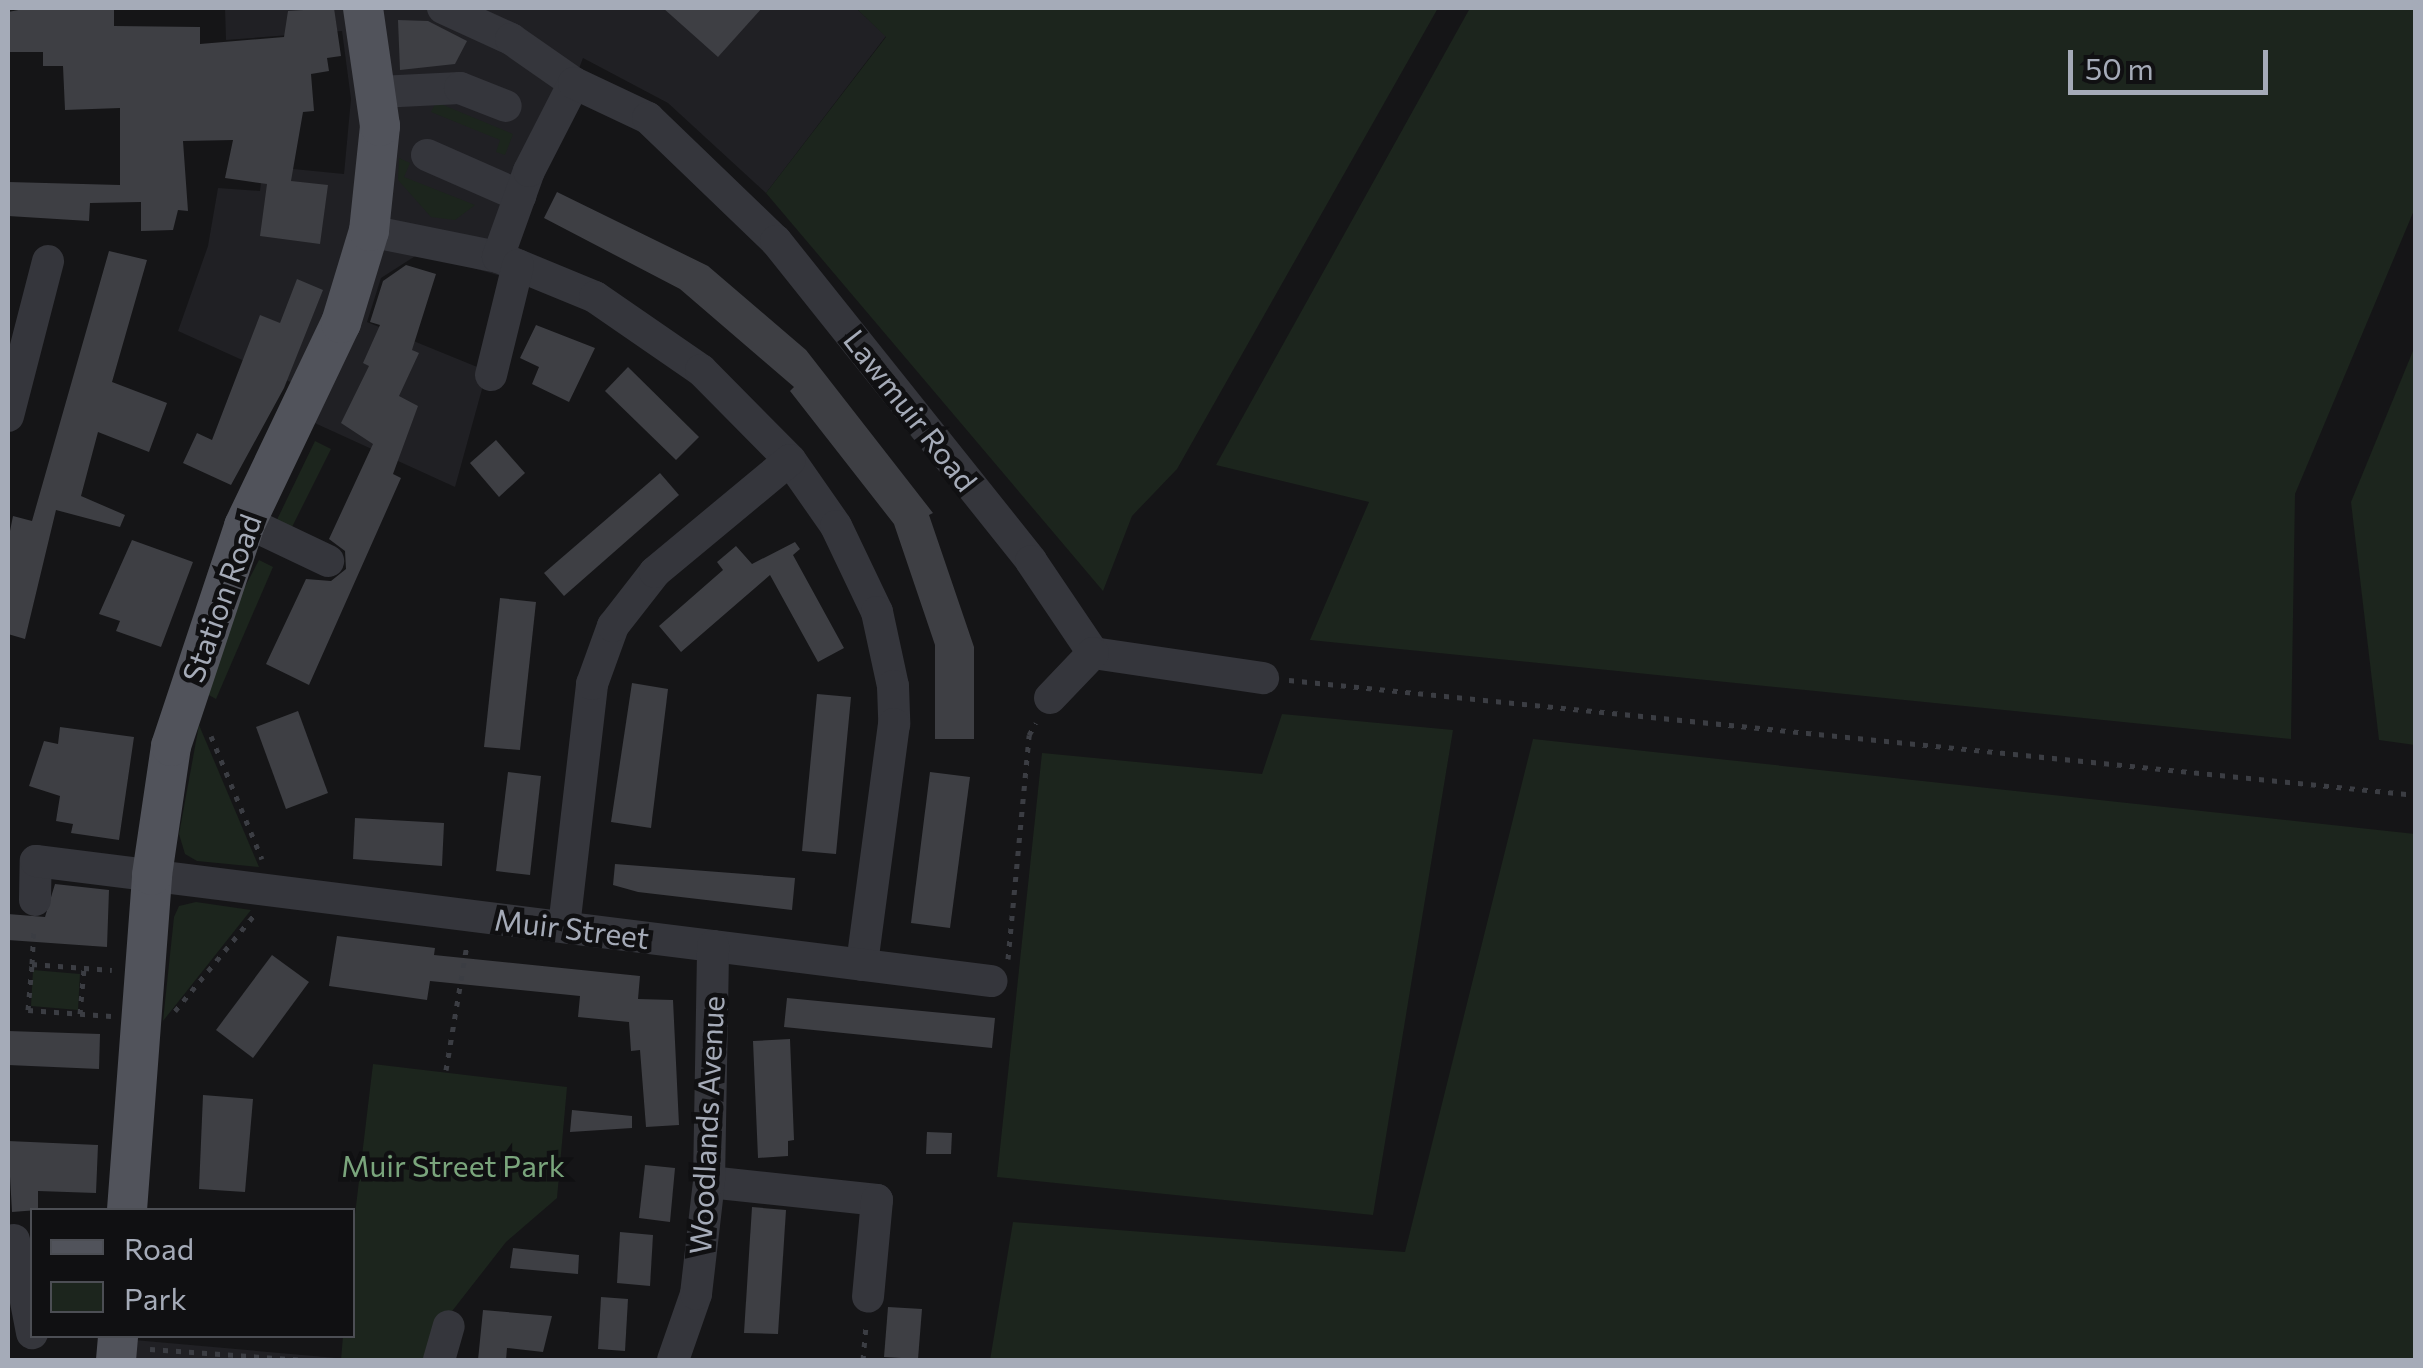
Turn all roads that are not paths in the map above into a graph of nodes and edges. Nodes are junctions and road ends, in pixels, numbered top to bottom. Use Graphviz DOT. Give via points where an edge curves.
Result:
graph roads {
  1 [pos="363,8"];
  2 [pos="443,8"];
  3 [pos="574,83"];
  4 [pos="379,92"];
  5 [pos="506,106"];
  6 [pos="427,155"];
  7 [pos="520,196"];
  8 [pos="369,231"];
  9 [pos="48,261"];
  10 [pos="508,261"];
  11 [pos="15,360"];
  12 [pos="491,375"];
  13 [pos="8,416"];
  14 [pos="790,460"];
  15 [pos="246,522"];
  16 [pos="328,561"];
  17 [pos="1092,652"];
  18 [pos="1263,678"];
  19 [pos="1050,698"];
  20 [pos="152,875"];
  21 [pos="35,900"];
  22 [pos="564,927"];
  23 [pos="713,946"];
  24 [pos="862,965"];
  25 [pos="991,982"];
  26 [pos="709,1182"];
  27 [pos="127,1208"];
  28 [pos="14,1240"];
  29 [pos="868,1298"];
  30 [pos="449,1326"];
  31 [pos="26,1327"];
  32 [pos="38,1360"];
  33 [pos="439,1360"];
  34 [pos="673,1360"];
  1 -- 4 [label="main road, Station Road"];
  2 -- 3 [label="street, Lawmuir Road" via="511,39"];
  3 -- 7 [label="street"];
  3 -- 17 [label="street, Lawmuir Road" via="648,118 776,241 1030,561"];
  4 -- 5 [label="street" via="460,88"];
  4 -- 8 [label="main road, Station Road"];
  6 -- 7 [label="street"];
  7 -- 10 [label="street"];
  8 -- 10 [label="street"];
  8 -- 15 [label="main road, Station Road" via="342,323"];
  9 -- 11 [label="street"];
  10 -- 12 [label="street"];
  10 -- 14 [label="street" via="595,297 701,370"];
  11 -- 13 [label="street"];
  14 -- 22 [label="street" via="655,572 613,626 592,684"];
  14 -- 24 [label="street" via="866,582 890,668 894,724"];
  15 -- 16 [label="street"];
  15 -- 20 [label="main road, Station Road" via="171,746"];
  17 -- 18 [label="street"];
  17 -- 19 [label="street"];
  20 -- 21 [label="street, Muir Street" via="36,861"];
  20 -- 22 [label="street, Muir Street"];
  20 -- 27 [label="main road, Station Road"];
  22 -- 23 [label="street, Muir Street"];
  23 -- 24 [label="street, Muir Street"];
  23 -- 26 [label="street, Woodlands Avenue"];
  24 -- 25 [label="street, Muir Street"];
  26 -- 29 [label="street" via="878,1200"];
  26 -- 34 [label="street, Woodlands Avenue" via="696,1294"];
  28 -- 31 [label="street"];
  30 -- 33 [label="street"];
  31 -- 32 [label="street"];
}
